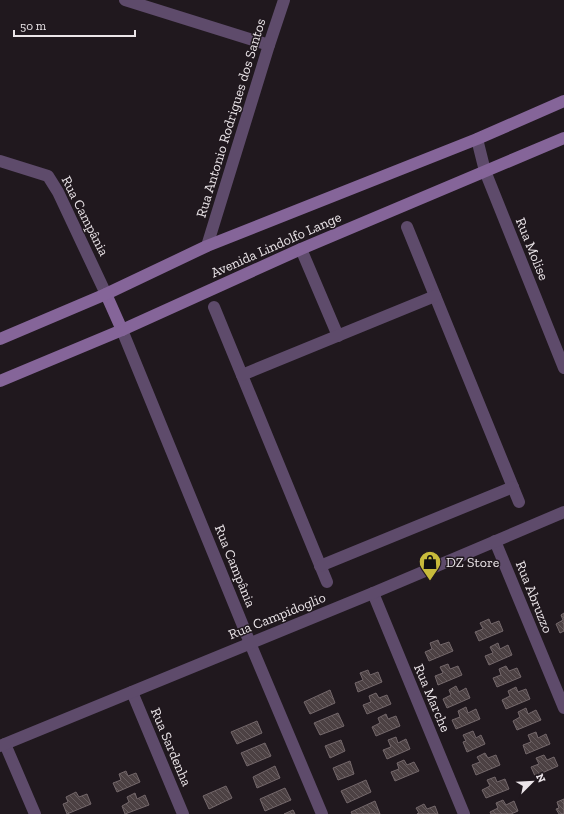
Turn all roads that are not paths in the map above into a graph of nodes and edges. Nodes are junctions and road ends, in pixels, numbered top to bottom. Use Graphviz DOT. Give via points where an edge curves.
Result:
graph roads {
  1 [pos="125,0"];
  2 [pos="284,0"];
  3 [pos="269,45"];
  4 [pos="564,101"];
  5 [pos="564,138"];
  6 [pos="477,139"];
  7 [pos="0,161"];
  8 [pos="485,171"];
  9 [pos="407,227"];
  10 [pos="207,246"];
  11 [pos="301,249"];
  12 [pos="106,294"];
  13 [pos="435,296"];
  14 [pos="214,307"];
  15 [pos="122,330"];
  16 [pos="338,336"];
  17 [pos="0,339"];
  18 [pos="564,368"];
  19 [pos="242,375"];
  20 [pos="0,381"];
  21 [pos="513,487"];
  22 [pos="519,502"];
  23 [pos="564,512"];
  24 [pos="495,542"];
  25 [pos="320,566"];
  26 [pos="327,582"];
  27 [pos="373,593"];
  28 [pos="250,643"];
  29 [pos="132,692"];
  30 [pos="564,708"];
  31 [pos="3,745"];
  32 [pos="35,814"];
  33 [pos="183,814"];
  34 [pos="322,814"];
  35 [pos="464,814"];
  1 -- 3 [label="street"];
  2 -- 3 [label="street, Rua Antonio Rodrigues dos Santos"];
  3 -- 10 [label="street, Rua Antonio Rodrigues dos Santos"];
  4 -- 6 [label="street, Avenida Lindolfo Lange"];
  5 -- 8 [label="street, Avenida Lindolfo Lange"];
  6 -- 8 [label="street, Rua Molise"];
  6 -- 10 [label="street, Avenida Lindolfo Lange"];
  7 -- 12 [label="street, Rua Campânia" via="48,176"];
  8 -- 11 [label="street, Avenida Lindolfo Lange"];
  8 -- 18 [label="street, Rua Molise"];
  9 -- 13 [label="street"];
  10 -- 12 [label="street, Avenida Lindolfo Lange"];
  11 -- 15 [label="street, Avenida Lindolfo Lange"];
  11 -- 16 [label="street"];
  12 -- 15 [label="street"];
  12 -- 17 [label="street, Avenida Lindolfo Lange"];
  13 -- 16 [label="street"];
  13 -- 21 [label="street"];
  14 -- 19 [label="street"];
  15 -- 20 [label="street, Avenida Lindolfo Lange"];
  15 -- 28 [label="street, Rua Campânia"];
  16 -- 19 [label="street"];
  19 -- 25 [label="street"];
  21 -- 22 [label="street"];
  21 -- 25 [label="street"];
  23 -- 24 [label="street, Rua Campidoglio"];
  24 -- 27 [label="street, Rua Campidoglio"];
  24 -- 30 [label="street, Rua Abruzzo"];
  25 -- 26 [label="street"];
  27 -- 28 [label="street, Rua Campidoglio"];
  27 -- 35 [label="street, Rua Marche"];
  28 -- 29 [label="street, Rua Campidoglio"];
  28 -- 34 [label="street, Rua Campânia"];
  29 -- 31 [label="street, Rua Campidoglio"];
  29 -- 33 [label="street, Rua Sardenha"];
  31 -- 32 [label="street"];
}
